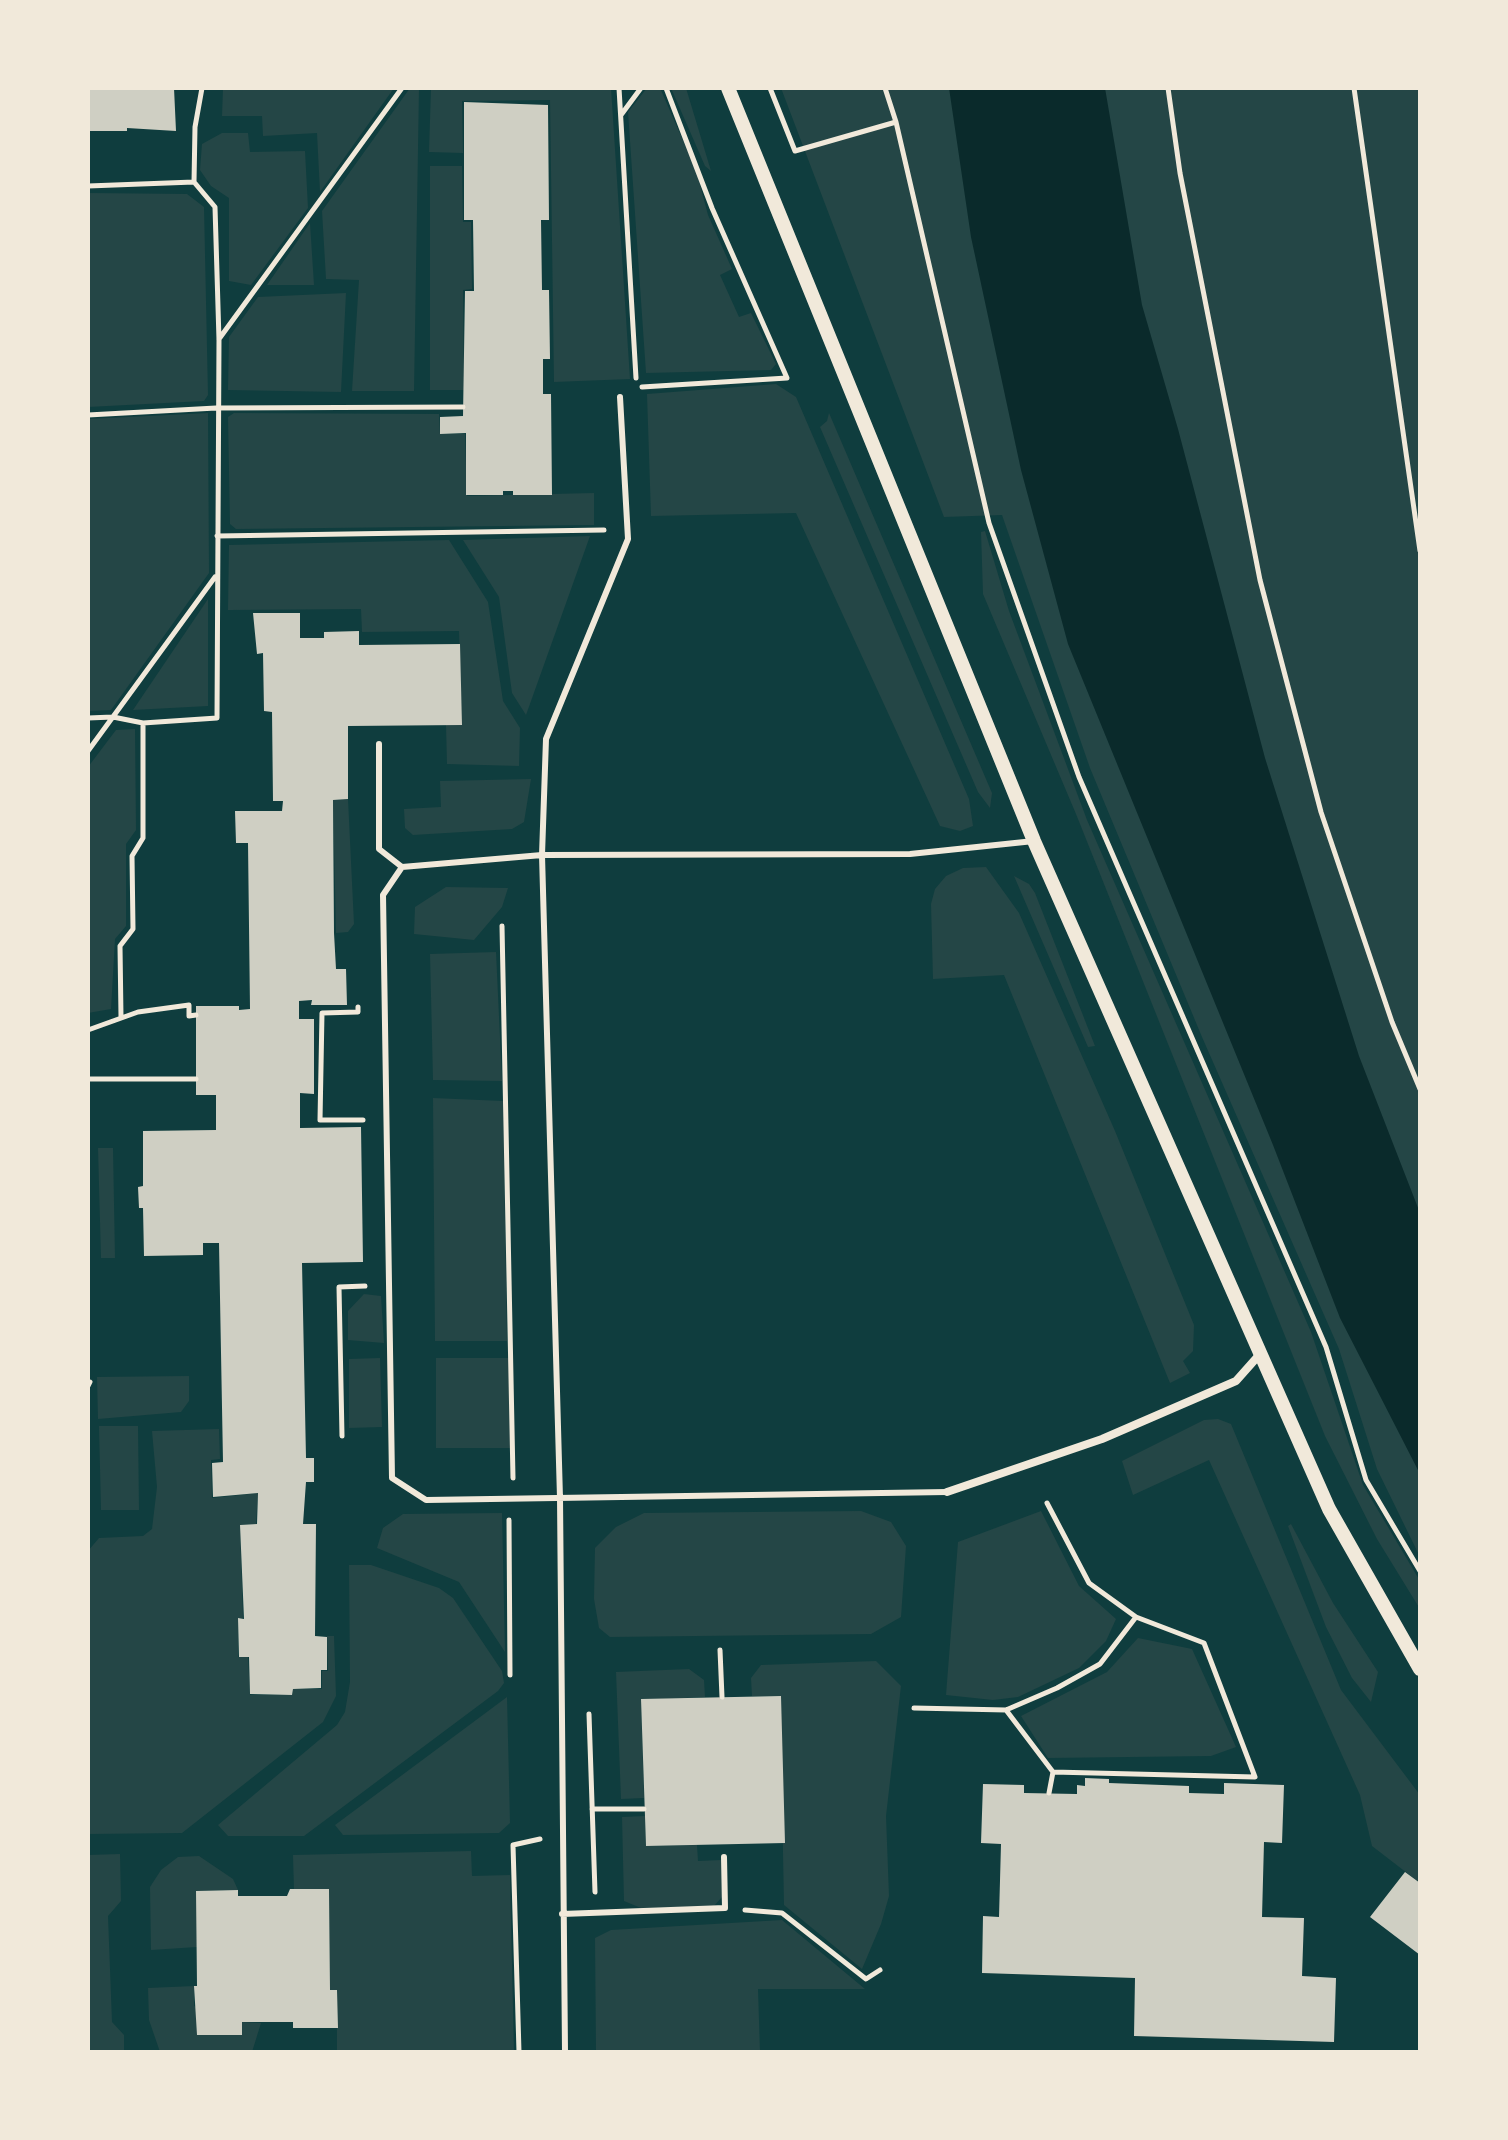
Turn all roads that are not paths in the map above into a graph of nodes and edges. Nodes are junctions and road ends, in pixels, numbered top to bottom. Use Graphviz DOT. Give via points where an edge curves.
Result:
graph roads {
  1 [pos="728,88"];
  2 [pos="620,397"];
  3 [pos="379,744"];
  4 [pos="1034,841"];
  5 [pos="542,855"];
  6 [pos="402,867"];
  7 [pos="1260,1354"];
  8 [pos="947,1492"];
  9 [pos="560,1498"];
  10 [pos="1420,1669"];
  11 [pos="724,1857"];
  12 [pos="562,1914"];
  13 [pos="565,2052"];
  1 -- 4 [label="street"];
  2 -- 5 [label="lane" via="628,539 546,739"];
  3 -- 6 [label="lane" via="379,849"];
  4 -- 5 [label="lane" via="910,854"];
  4 -- 7 [label="street"];
  5 -- 6 [label="lane"];
  5 -- 9 [label="lane"];
  6 -- 9 [label="lane" via="383,895 382,945 392,1478 426,1500"];
  7 -- 8 [label="street" via="1236,1381 1102,1439"];
  7 -- 10 [label="street" via="1329,1509"];
  8 -- 9 [label="lane"];
  9 -- 12 [label="lane"];
  11 -- 12 [label="lane" via="725,1908"];
  12 -- 13 [label="lane"];
}
